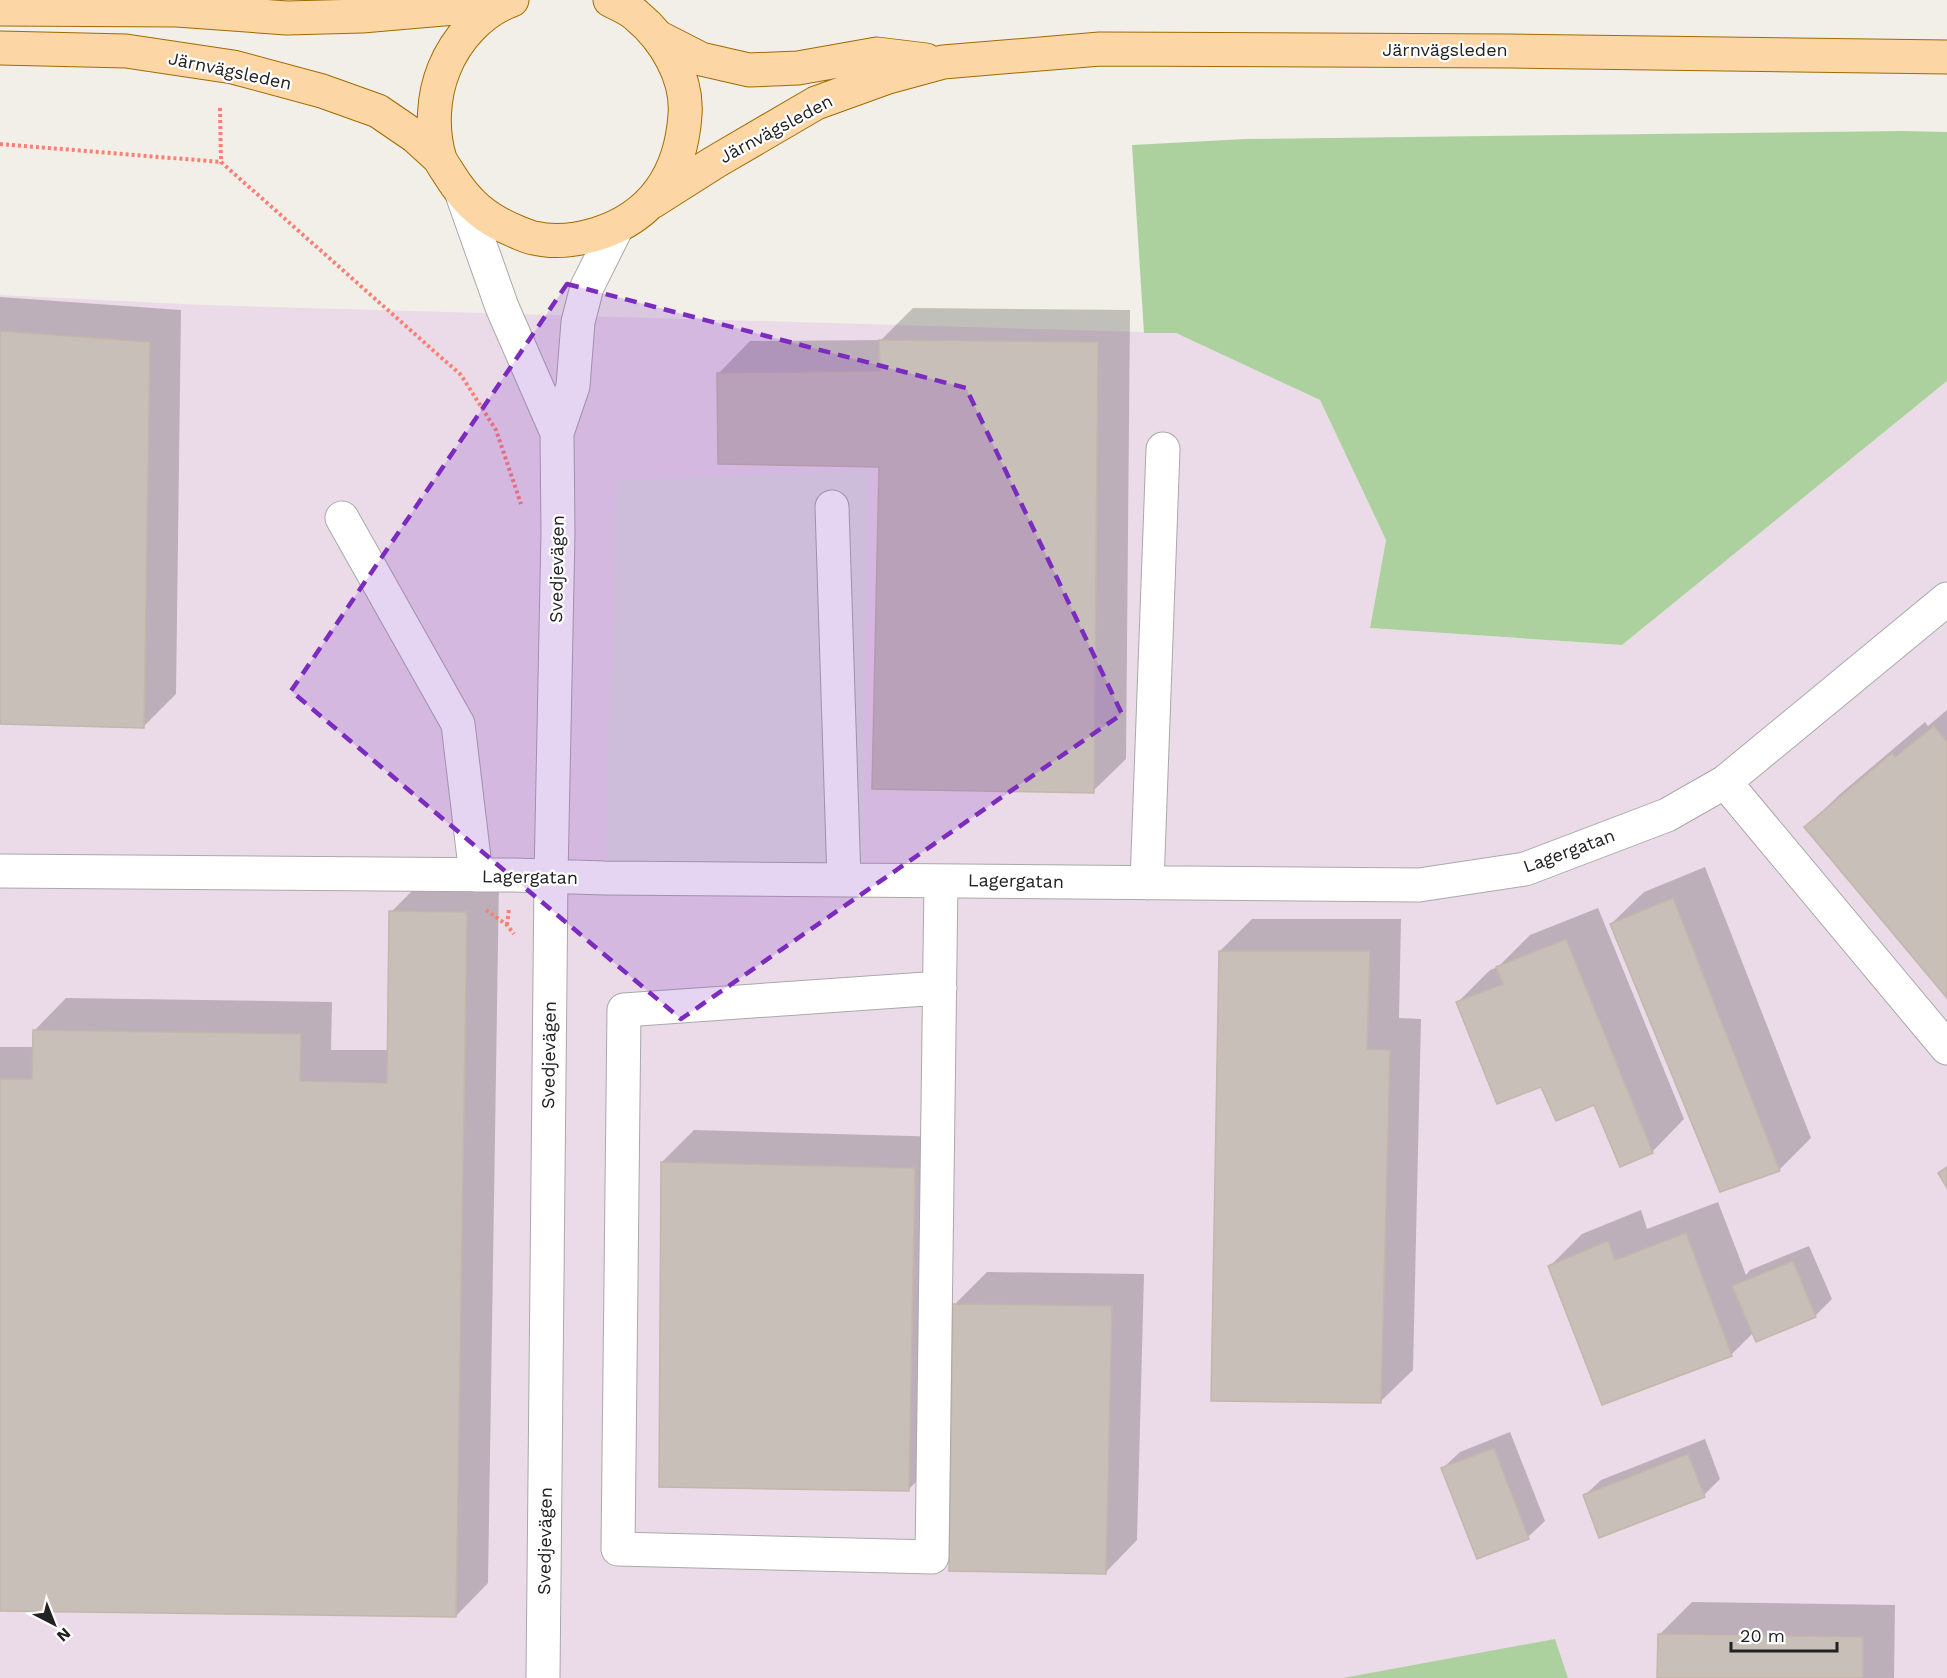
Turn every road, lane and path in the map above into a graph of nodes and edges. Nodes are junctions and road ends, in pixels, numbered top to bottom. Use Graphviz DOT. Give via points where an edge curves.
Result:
graph roads {
  1 [pos="506,2"];
  2 [pos="626,5"];
  3 [pos="0,9"];
  4 [pos="660,38"];
  5 [pos="0,48"];
  6 [pos="1947,57"];
  7 [pos="943,62"];
  8 [pos="220,108"];
  9 [pos="0,144"];
  10 [pos="440,159"];
  11 [pos="221,162"];
  12 [pos="462,194"];
  13 [pos="652,202"];
  14 [pos="617,227"];
  15 [pos="557,433"];
  16 [pos="1162,449"];
  17 [pos="831,507"];
  18 [pos="522,513"];
  19 [pos="342,518"];
  20 [pos="1947,599"];
  21 [pos="1725,782"];
  22 [pos="0,871"];
  23 [pos="476,875"];
  24 [pos="514,875"];
  25 [pos="551,878"];
  26 [pos="844,880"];
  27 [pos="941,881"];
  28 [pos="1147,883"];
  29 [pos="507,925"];
  30 [pos="940,988"];
  31 [pos="1947,1048"];
  32 [pos="543,1678"];
  1 -- 3 [label="main road" via="362,16 288,18 177,10"];
  1 -- 10 [label="main road" via="472,25 450,54 437,87 434,123"];
  2 -- 4 [label="main road"];
  4 -- 7 [label="main road, Järnvägsleden" via="700,59 749,70 798,68 877,54"];
  4 -- 13 [label="main road" via="678,71 686,106 683,141 671,173"];
  5 -- 10 [label="main road, Järnvägsleden" via="126,51 233,67 378,111"];
  6 -- 7 [label="main road, Järnvägsleden" via="1100,49"];
  7 -- 13 [label="main road, Järnvägsleden" via="816,103"];
  8 -- 11 [label="path"];
  9 -- 11 [label="path"];
  10 -- 12 [label="main road, Järnvägsleden"];
  11 -- 18 [label="path" via="461,375 496,430"];
  12 -- 14 [label="main road, Järnvägsleden" via="494,223 534,238 576,240"];
  12 -- 15 [label="street, Svedjevägen" via="502,307"];
  13 -- 14 [label="main road, Järnvägsleden"];
  14 -- 15 [label="street, Svedjevägen" via="587,287 578,322 573,386"];
  15 -- 25 [label="street, Svedjevägen"];
  16 -- 28 [label="street"];
  17 -- 26 [label="street"];
  19 -- 23 [label="street" via="458,724"];
  20 -- 21 [label="street, Lagergatan"];
  21 -- 28 [label="street, Lagergatan" via="1667,815 1525,868 1419,885"];
  21 -- 31 [label="street"];
  22 -- 23 [label="street, Lagergatan"];
  23 -- 24 [label="street, Lagergatan"];
  24 -- 25 [label="street, Lagergatan"];
  24 -- 29 [label="path"];
  25 -- 26 [label="street, Lagergatan"];
  25 -- 32 [label="street, Svedjevägen"];
  26 -- 27 [label="street, Lagergatan"];
  27 -- 28 [label="street, Lagergatan"];
  27 -- 30 [label="street"];
  30 -- 30 [label="street" via="932,1557 618,1549 624,1010"];
}
